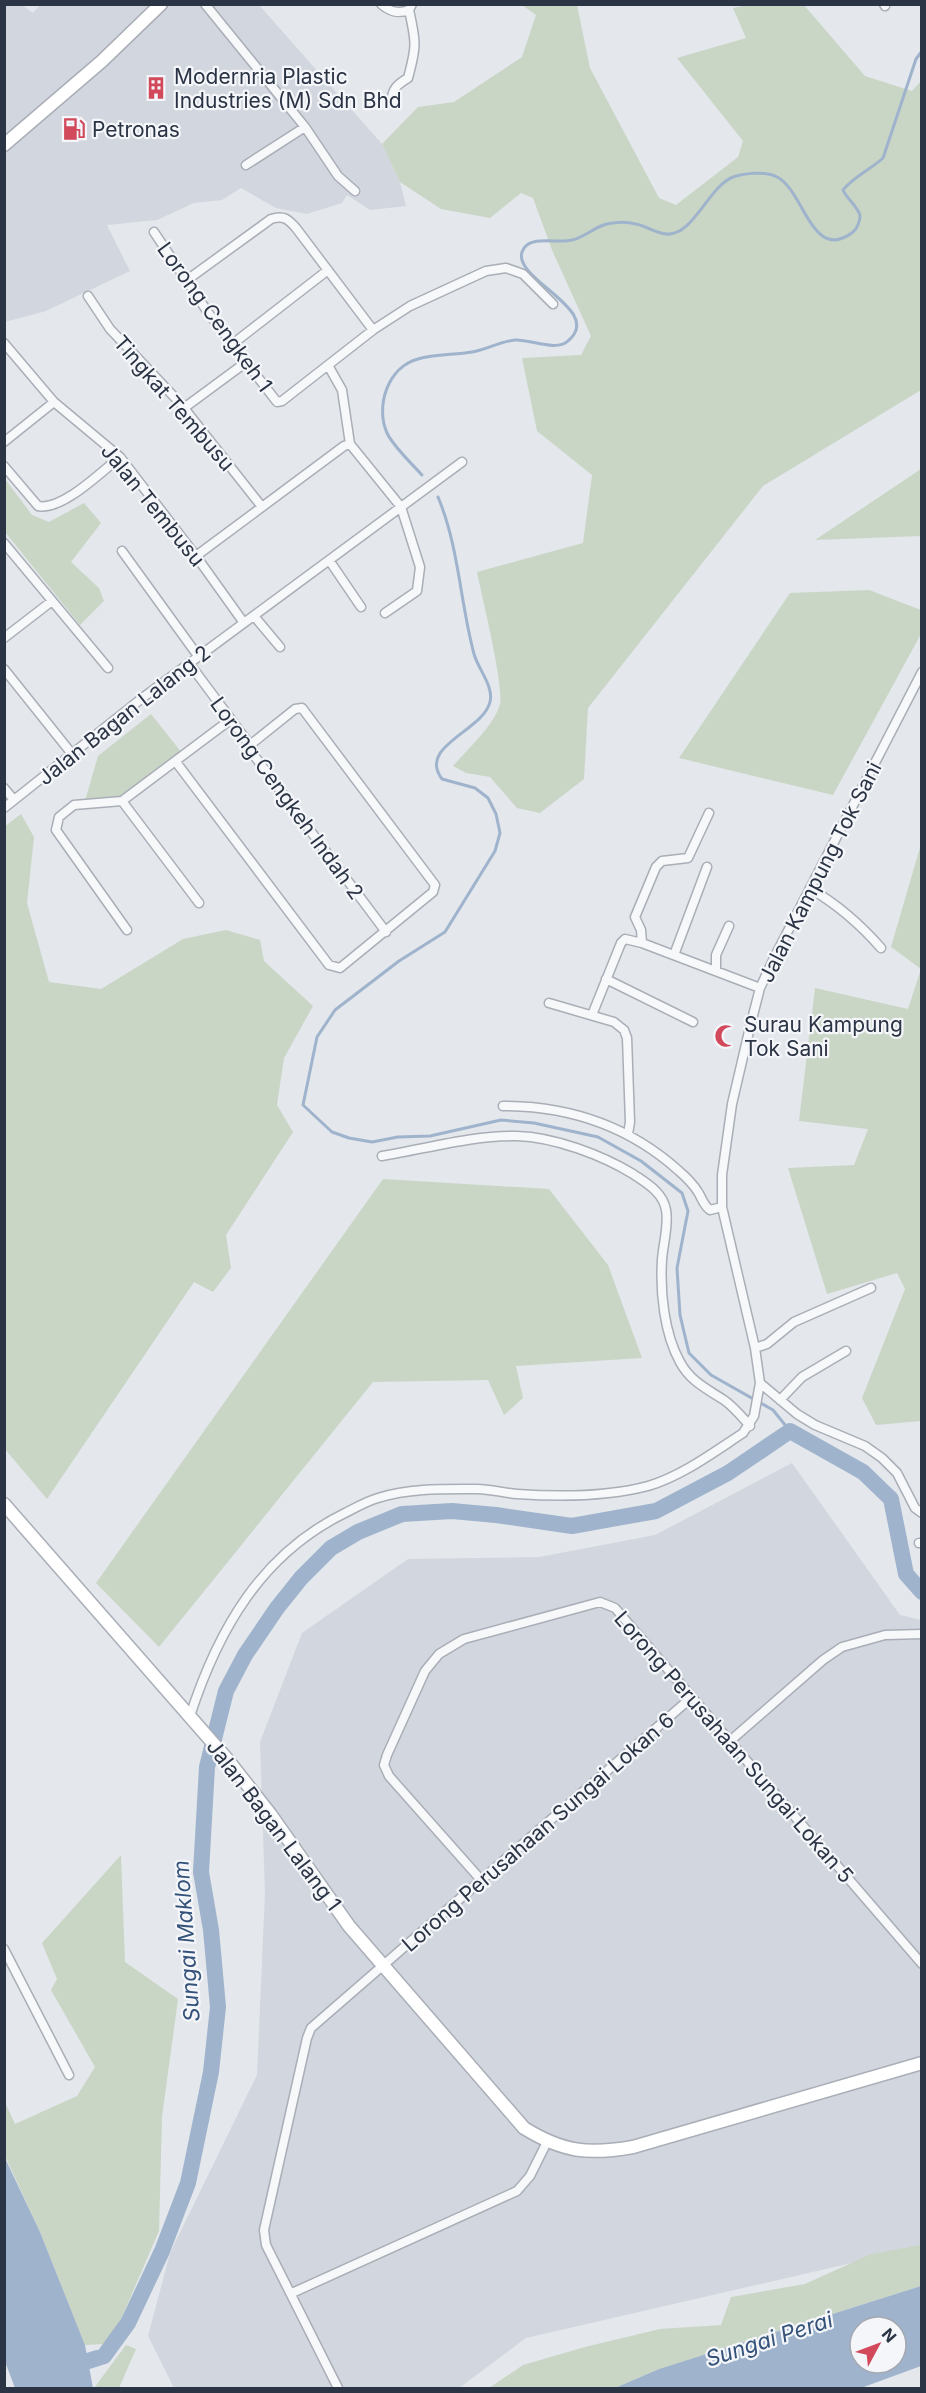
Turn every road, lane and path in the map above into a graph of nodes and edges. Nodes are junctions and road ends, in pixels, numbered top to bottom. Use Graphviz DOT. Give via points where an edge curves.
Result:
graph roads {
  1 [pos="162,4"];
  2 [pos="205,4"];
  3 [pos="381,4"];
  4 [pos="410,7"];
  5 [pos="392,102"];
  6 [pos="305,127"];
  7 [pos="4,145"];
  8 [pos="246,165"];
  9 [pos="355,190"];
  10 [pos="154,232"];
  11 [pos="328,270"];
  12 [pos="187,280"];
  13 [pos="88,296"];
  14 [pos="553,304"];
  15 [pos="373,330"];
  16 [pos="239,339"];
  17 [pos="4,343"];
  18 [pos="245,363"];
  19 [pos="328,367"];
  20 [pos="54,402"];
  21 [pos="184,408"];
  22 [pos="4,442"];
  23 [pos="350,444"];
  24 [pos="120,458"];
  25 [pos="462,462"];
  26 [pos="4,466"];
  27 [pos="262,507"];
  28 [pos="401,507"];
  29 [pos="4,543"];
  30 [pos="122,551"];
  31 [pos="196,556"];
  32 [pos="329,560"];
  33 [pos="52,600"];
  34 [pos="361,607"];
  35 [pos="385,613"];
  36 [pos="254,616"];
  37 [pos="244,623"];
  38 [pos="4,638"];
  39 [pos="280,647"];
  40 [pos="198,657"];
  41 [pos="189,663"];
  42 [pos="108,668"];
  43 [pos="4,669"];
  44 [pos="921,672"];
  45 [pos="230,720"];
  46 [pos="250,745"];
  47 [pos="72,754"];
  48 [pos="176,762"];
  49 [pos="4,788"];
  50 [pos="14,800"];
  51 [pos="122,801"];
  52 [pos="4,808"];
  53 [pos="709,813"];
  54 [pos="707,867"];
  55 [pos="811,889"];
  56 [pos="199,903"];
  57 [pos="729,926"];
  58 [pos="127,930"];
  59 [pos="386,932"];
  60 [pos="642,943"];
  61 [pos="881,948"];
  62 [pos="674,955"];
  63 [pos="716,971"];
  64 [pos="606,979"];
  65 [pos="760,988"];
  66 [pos="549,1003"];
  67 [pos="591,1015"];
  68 [pos="693,1023"];
  69 [pos="503,1106"];
  70 [pos="628,1134"];
  71 [pos="382,1156"];
  72 [pos="722,1207"];
  73 [pos="871,1288"];
  74 [pos="755,1348"];
  75 [pos="846,1351"];
  76 [pos="759,1385"];
  77 [pos="780,1400"];
  78 [pos="750,1426"];
  79 [pos="4,1504"];
  80 [pos="921,1513"];
  81 [pos="921,1634"];
  82 [pos="692,1697"];
  83 [pos="191,1718"];
  84 [pos="730,1741"];
  85 [pos="482,1881"];
  86 [pos="4,1949"];
  87 [pos="921,1964"];
  88 [pos="383,1967"];
  89 [pos="921,2062"];
  90 [pos="69,2075"];
  91 [pos="547,2142"];
  92 [pos="292,2294"];
  93 [pos="338,2388"];
  1 -- 7 [label="main road"];
  2 -- 6 [label="street"];
  3 -- 4 [label="street" via="400,13"];
  4 -- 5 [label="street" via="415,50 408,78 392,93"];
  6 -- 8 [label="street"];
  6 -- 9 [label="street" via="338,176"];
  10 -- 12 [label="street, Lorong Cengkeh 1"];
  11 -- 12 [label="street" via="288,219 282,217 272,219"];
  11 -- 15 [label="street"];
  11 -- 16 [label="street"];
  12 -- 18 [label="street, Lorong Cengkeh 1"];
  13 -- 21 [label="street, Tingkat Tembusu" via="110,329"];
  14 -- 15 [label="street" via="523,274 506,268 486,271 410,306"];
  15 -- 19 [label="street"];
  17 -- 20 [label="street, Jalan Tembusu"];
  18 -- 19 [label="street, Lorong Cengkeh 1" via="277,402"];
  18 -- 21 [label="street"];
  19 -- 23 [label="street" via="342,390"];
  20 -- 22 [label="street"];
  20 -- 24 [label="street, Jalan Tembusu"];
  21 -- 27 [label="street, Tingkat Tembusu"];
  23 -- 27 [label="street"];
  23 -- 28 [label="street"];
  24 -- 26 [label="street" via="60,503 45,507 38,506"];
  24 -- 31 [label="street, Jalan Tembusu"];
  25 -- 28 [label="street, Jalan Bagan Lalang 2"];
  27 -- 31 [label="street"];
  28 -- 32 [label="street, Jalan Bagan Lalang 2"];
  28 -- 35 [label="street" via="420,567 417,591"];
  29 -- 33 [label="street"];
  30 -- 40 [label="street"];
  31 -- 37 [label="street, Jalan Tembusu"];
  32 -- 34 [label="street"];
  32 -- 36 [label="street, Jalan Bagan Lalang 2"];
  33 -- 38 [label="street"];
  33 -- 42 [label="street"];
  36 -- 37 [label="street, Jalan Bagan Lalang 2"];
  36 -- 39 [label="street"];
  37 -- 40 [label="street, Jalan Bagan Lalang 2"];
  40 -- 41 [label="street, Jalan Bagan Lalang 2"];
  41 -- 45 [label="street, Lorong Cengkeh Indah 2"];
  41 -- 47 [label="street, Jalan Bagan Lalang 2"];
  43 -- 47 [label="street"];
  44 -- 55 [label="street, Jalan Kampung Tok Sani"];
  45 -- 46 [label="street, Lorong Cengkeh Indah 2"];
  45 -- 48 [label="street"];
  46 -- 59 [label="street, Lorong Cengkeh Indah 2"];
  46 -- 59 [label="street" via="295,709 302,708 431,878 435,889"];
  47 -- 50 [label="street, Jalan Bagan Lalang 2"];
  48 -- 51 [label="street"];
  48 -- 59 [label="street" via="329,965 337,969 344,966"];
  49 -- 50 [label="street"];
  50 -- 52 [label="street, Jalan Bagan Lalang 2"];
  51 -- 56 [label="street"];
  51 -- 58 [label="street" via="74,805 59,818 56,830"];
  53 -- 60 [label="street" via="688,858 662,861 656,867 634,917"];
  54 -- 62 [label="street"];
  55 -- 61 [label="street" via="862,926"];
  55 -- 65 [label="street, Jalan Kampung Tok Sani"];
  57 -- 63 [label="street" via="716,955"];
  60 -- 62 [label="street"];
  60 -- 64 [label="street" via="625,939"];
  62 -- 63 [label="street"];
  63 -- 65 [label="street"];
  64 -- 67 [label="street"];
  64 -- 68 [label="street"];
  65 -- 72 [label="street, Jalan Kampung Tok Sani" via="732,1104 722,1175"];
  66 -- 67 [label="street"];
  67 -- 70 [label="street" via="614,1022 627,1038"];
  69 -- 70 [label="street" via="552,1109"];
  70 -- 72 [label="street" via="684,1176 705,1207"];
  71 -- 78 [label="street" via="463,1141 535,1138 596,1154 652,1186 666,1209 663,1305 679,1360 688,1375"];
  72 -- 74 [label="street, Jalan Kampung Tok Sani"];
  73 -- 74 [label="street" via="794,1322 767,1344"];
  74 -- 76 [label="street, Jalan Kampung Tok Sani"];
  75 -- 77 [label="street" via="802,1377"];
  76 -- 77 [label="street"];
  76 -- 78 [label="street, Jalan Kampung Tok Sani"];
  77 -- 80 [label="street" via="815,1425 865,1446 882,1458 897,1473"];
  78 -- 83 [label="street" via="684,1470 650,1485 565,1496 480,1489 417,1490 376,1498 326,1523 286,1550 249,1592 212,1658"];
  79 -- 83 [label="main road, Jalan Bagan Lalang 1"];
  81 -- 84 [label="street" via="885,1635 842,1647"];
  82 -- 84 [label="street, Lorong Perusahaan Sungai Lokan 5"];
  82 -- 85 [label="street, Lorong Perusahaan Sungai Lokan 6"];
  82 -- 85 [label="street, Lorong Perusahaan Sungai Lokan 5" via="615,1608 600,1602 464,1639 439,1654 425,1671 384,1765 389,1776"];
  83 -- 88 [label="main road, Jalan Bagan Lalang 1" via="266,1808 349,1926"];
  84 -- 87 [label="street, Lorong Perusahaan Sungai Lokan 5"];
  85 -- 88 [label="street, Lorong Perusahaan Sungai Lokan 6"];
  86 -- 90 [label="street"];
  88 -- 91 [label="main road, Jalan Bagan Lalang 1" via="524,2128"];
  88 -- 92 [label="street, Lorong Perusahaan Sungai Lokan 6" via="311,2028 307,2038 264,2230 266,2244"];
  89 -- 91 [label="main road, Jalan Bagan Lalang 1" via="633,2148 570,2150"];
  91 -- 92 [label="street" via="530,2176 517,2191"];
  92 -- 93 [label="street, Lorong Perusahaan Sungai Lokan 6"];
}
